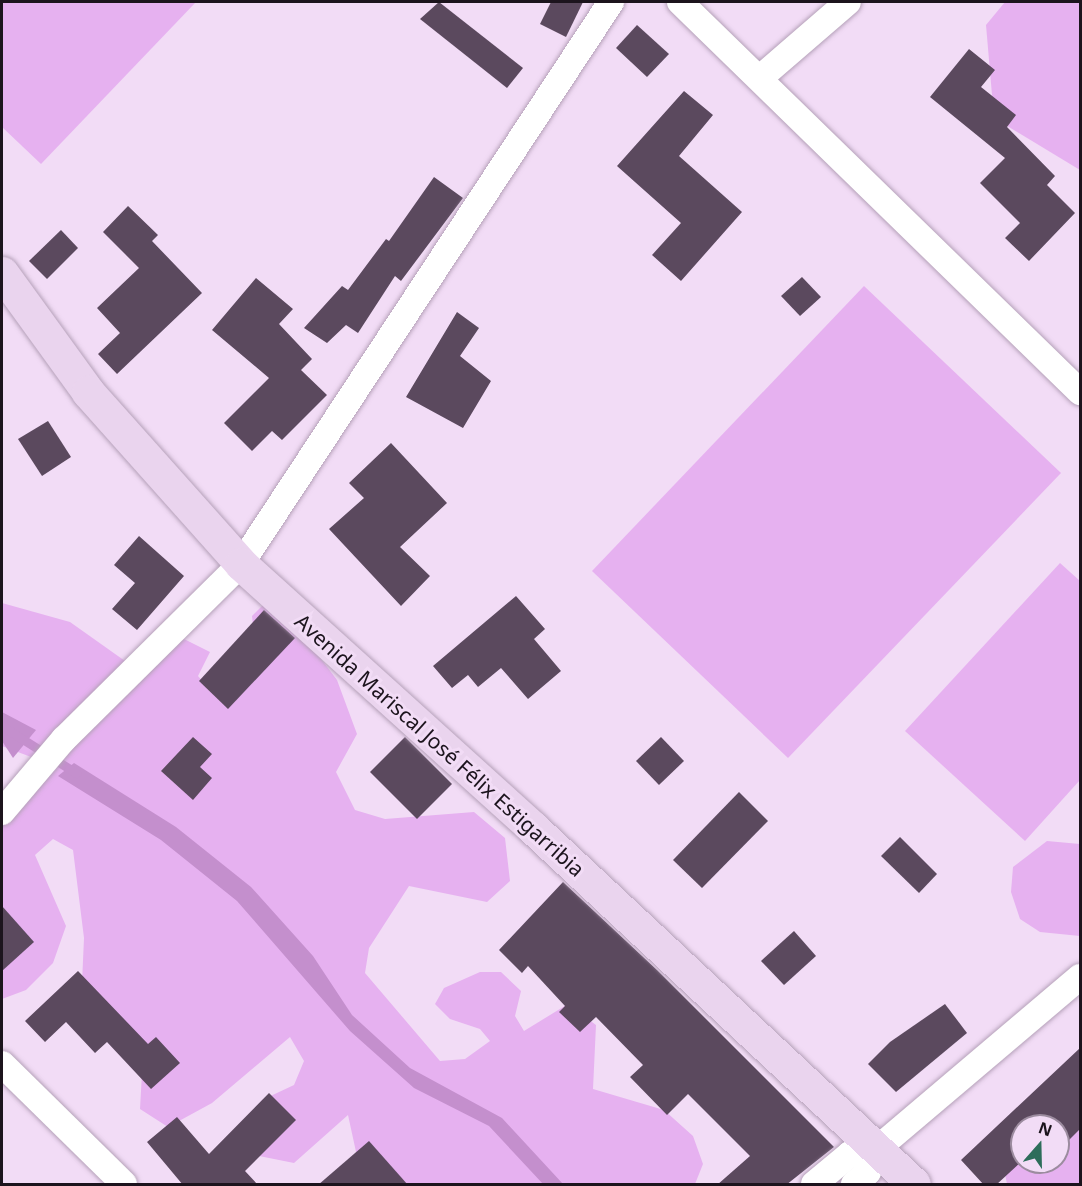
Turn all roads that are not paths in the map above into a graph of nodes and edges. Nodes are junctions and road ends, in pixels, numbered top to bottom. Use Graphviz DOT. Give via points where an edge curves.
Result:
graph roads {
  1 [pos="611,2"];
  2 [pos="680,2"];
  3 [pos="848,2"];
  4 [pos="760,78"];
  5 [pos="2,273"];
  6 [pos="1080,392"];
  7 [pos="241,564"];
  8 [pos="8,803"];
  9 [pos="1080,977"];
  10 [pos="2,1064"];
  11 [pos="877,1149"];
  12 [pos="123,1185"];
  13 [pos="814,1185"];
  14 [pos="854,1185"];
  15 [pos="914,1185"];
  1 -- 7 [label="street"];
  2 -- 4 [label="street"];
  3 -- 4 [label="street"];
  4 -- 6 [label="street"];
  5 -- 7 [label="main road, Avenida Mariscal José Félix Estigarribia" via="88,392"];
  7 -- 8 [label="street" via="64,739"];
  7 -- 11 [label="main road, Avenida Mariscal José Félix Estigarribia" via="533,828"];
  9 -- 11 [label="street"];
  10 -- 12 [label="street"];
  11 -- 13 [label="street" via="850,1154"];
  11 -- 14 [label="street" via="868,1172"];
  11 -- 15 [label="main road, Avenida Mariscal José Félix Estigarribia"];
}
